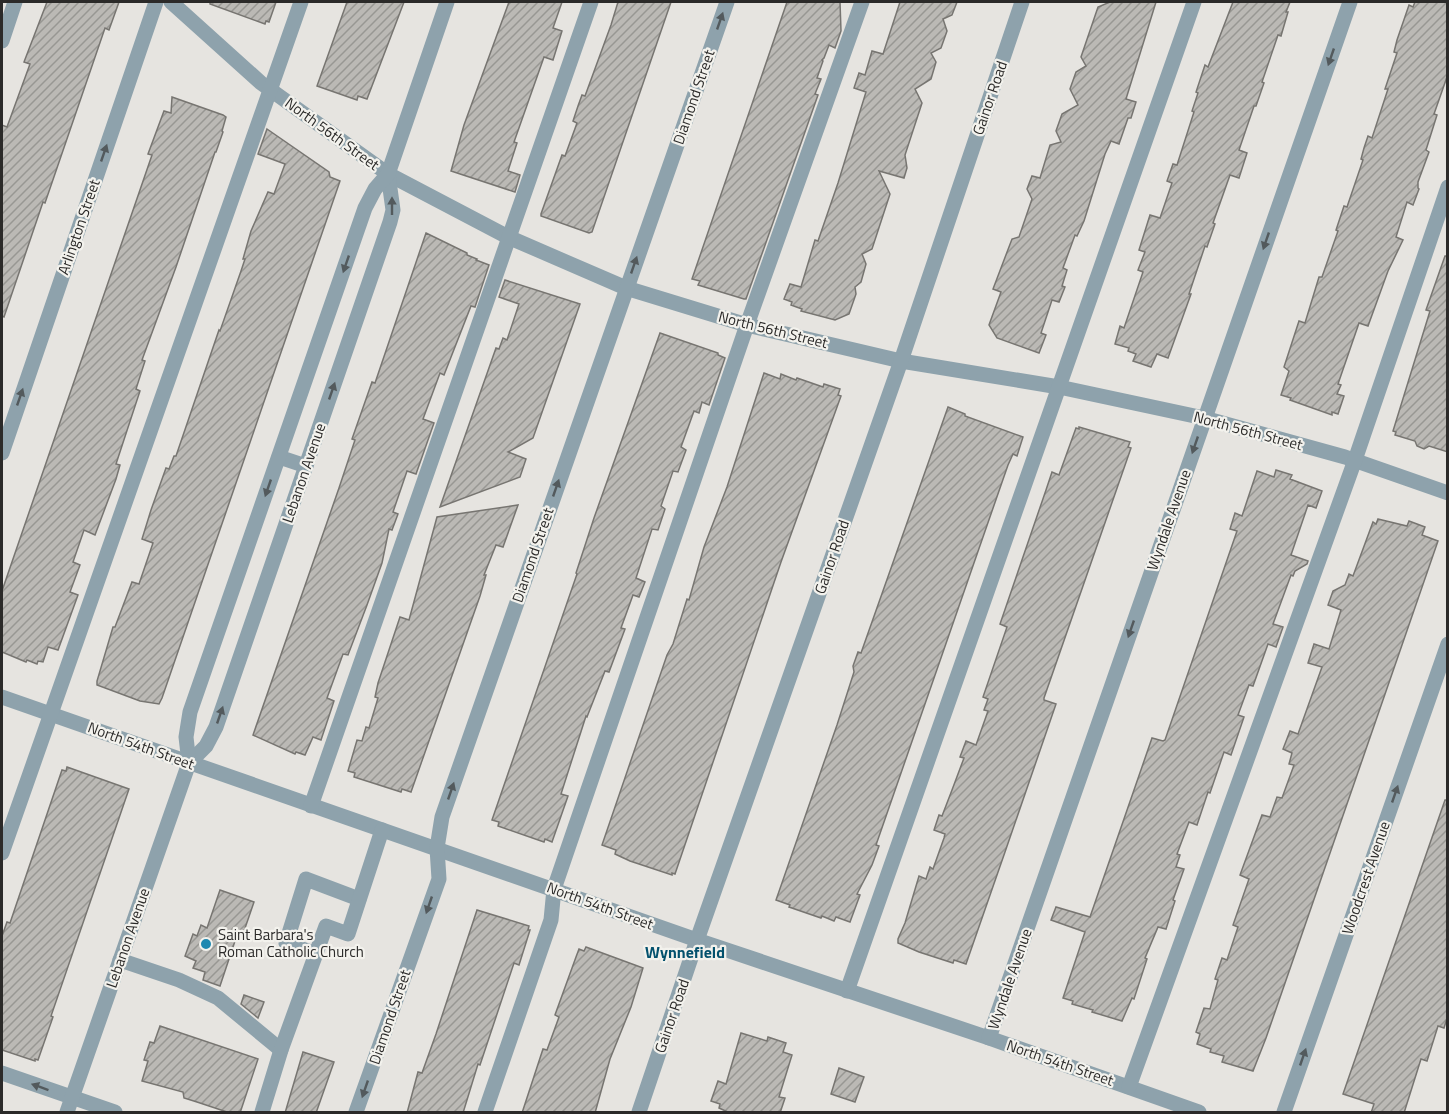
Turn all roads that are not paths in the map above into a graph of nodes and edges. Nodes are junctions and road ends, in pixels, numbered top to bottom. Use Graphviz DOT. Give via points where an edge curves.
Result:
graph roads {
  1 [pos="15,2"];
  2 [pos="156,2"];
  3 [pos="171,2"];
  4 [pos="301,2"];
  5 [pos="447,2"];
  6 [pos="591,2"];
  7 [pos="728,2"];
  8 [pos="862,2"];
  9 [pos="1022,2"];
  10 [pos="1194,2"];
  11 [pos="1350,2"];
  12 [pos="2,41"];
  13 [pos="271,90"];
  14 [pos="388,174"];
  15 [pos="1448,187"];
  16 [pos="508,237"];
  17 [pos="626,288"];
  18 [pos="747,326"];
  19 [pos="901,361"];
  20 [pos="1059,387"];
  21 [pos="1204,418"];
  22 [pos="2,453"];
  23 [pos="279,457"];
  24 [pos="1355,460"];
  25 [pos="306,466"];
  26 [pos="1448,493"];
  27 [pos="1448,644"];
  28 [pos="2,698"];
  29 [pos="50,713"];
  30 [pos="189,763"];
  31 [pos="311,806"];
  32 [pos="382,830"];
  33 [pos="437,848"];
  34 [pos="2,853"];
  35 [pos="554,889"];
  36 [pos="359,899"];
  37 [pos="697,940"];
  38 [pos="316,954"];
  39 [pos="120,960"];
  40 [pos="847,991"];
  41 [pos="989,1038"];
  42 [pos="281,1050"];
  43 [pos="2,1073"];
  44 [pos="1130,1087"];
  45 [pos="69,1105"];
  46 [pos="115,1113"];
  47 [pos="262,1113"];
  48 [pos="356,1113"];
  49 [pos="484,1113"];
  50 [pos="639,1113"];
  51 [pos="1199,1113"];
  52 [pos="1284,1113"];
  1 -- 12 [label="street"];
  22 -- 2 [label="street, Arlington Street, one-way"];
  3 -- 13 [label="street, North 56th Street"];
  4 -- 13 [label="street"];
  5 -- 14 [label="street, Lebanon Avenue"];
  6 -- 16 [label="street"];
  17 -- 7 [label="street, Diamond Street, one-way"];
  8 -- 18 [label="street"];
  9 -- 19 [label="street, Gainor Road"];
  10 -- 20 [label="street"];
  11 -- 21 [label="street, Wyndale Avenue, one-way"];
  13 -- 14 [label="street, North 56th Street"];
  13 -- 29 [label="street"];
  14 -- 16 [label="street, North 56th Street"];
  14 -- 23 [label="street, Lebanon Avenue, one-way" via="365,208"];
  25 -- 14 [label="street, Lebanon Avenue, one-way" via="390,222 393,210"];
  15 -- 24 [label="street"];
  16 -- 17 [label="street, North 56th Street"];
  16 -- 31 [label="street"];
  17 -- 18 [label="street, North 56th Street"];
  33 -- 17 [label="street, Diamond Street, one-way" via="442,817"];
  18 -- 19 [label="street, North 56th Street"];
  18 -- 35 [label="street"];
  19 -- 20 [label="street, North 56th Street"];
  19 -- 37 [label="street, Gainor Road"];
  20 -- 21 [label="street, North 56th Street"];
  20 -- 40 [label="street"];
  21 -- 24 [label="street, North 56th Street"];
  21 -- 41 [label="street, Wyndale Avenue, one-way"];
  23 -- 25 [label="street"];
  23 -- 30 [label="street, Lebanon Avenue, one-way" via="190,712 186,737"];
  24 -- 26 [label="street, North 56th Street"];
  24 -- 44 [label="street"];
  30 -- 25 [label="street, Lebanon Avenue, one-way" via="206,746 216,727"];
  52 -- 27 [label="street, Woodcrest Avenue, one-way"];
  28 -- 29 [label="street, North 54th Street"];
  29 -- 30 [label="street, North 54th Street"];
  29 -- 34 [label="street"];
  30 -- 31 [label="street, North 54th Street"];
  30 -- 39 [label="street, Lebanon Avenue"];
  31 -- 32 [label="street, North 54th Street"];
  32 -- 33 [label="street, North 54th Street"];
  32 -- 36 [label="street"];
  33 -- 35 [label="street, North 54th Street"];
  33 -- 48 [label="street, Diamond Street, one-way" via="439,879"];
  35 -- 37 [label="street, North 54th Street"];
  35 -- 49 [label="street" via="551,920"];
  36 -- 38 [label="street" via="348,934 326,926"];
  36 -- 38 [label="street" via="306,879 286,943"];
  37 -- 40 [label="street, North 54th Street"];
  37 -- 50 [label="street, Gainor Road"];
  38 -- 42 [label="street"];
  39 -- 42 [label="street" via="218,998"];
  39 -- 45 [label="street, Lebanon Avenue"];
  40 -- 41 [label="street, North 54th Street"];
  41 -- 44 [label="street, North 54th Street"];
  42 -- 47 [label="street"];
  45 -- 43 [label="street, one-way"];
  44 -- 51 [label="street, North 54th Street"];
  45 -- 46 [label="street"];
}
